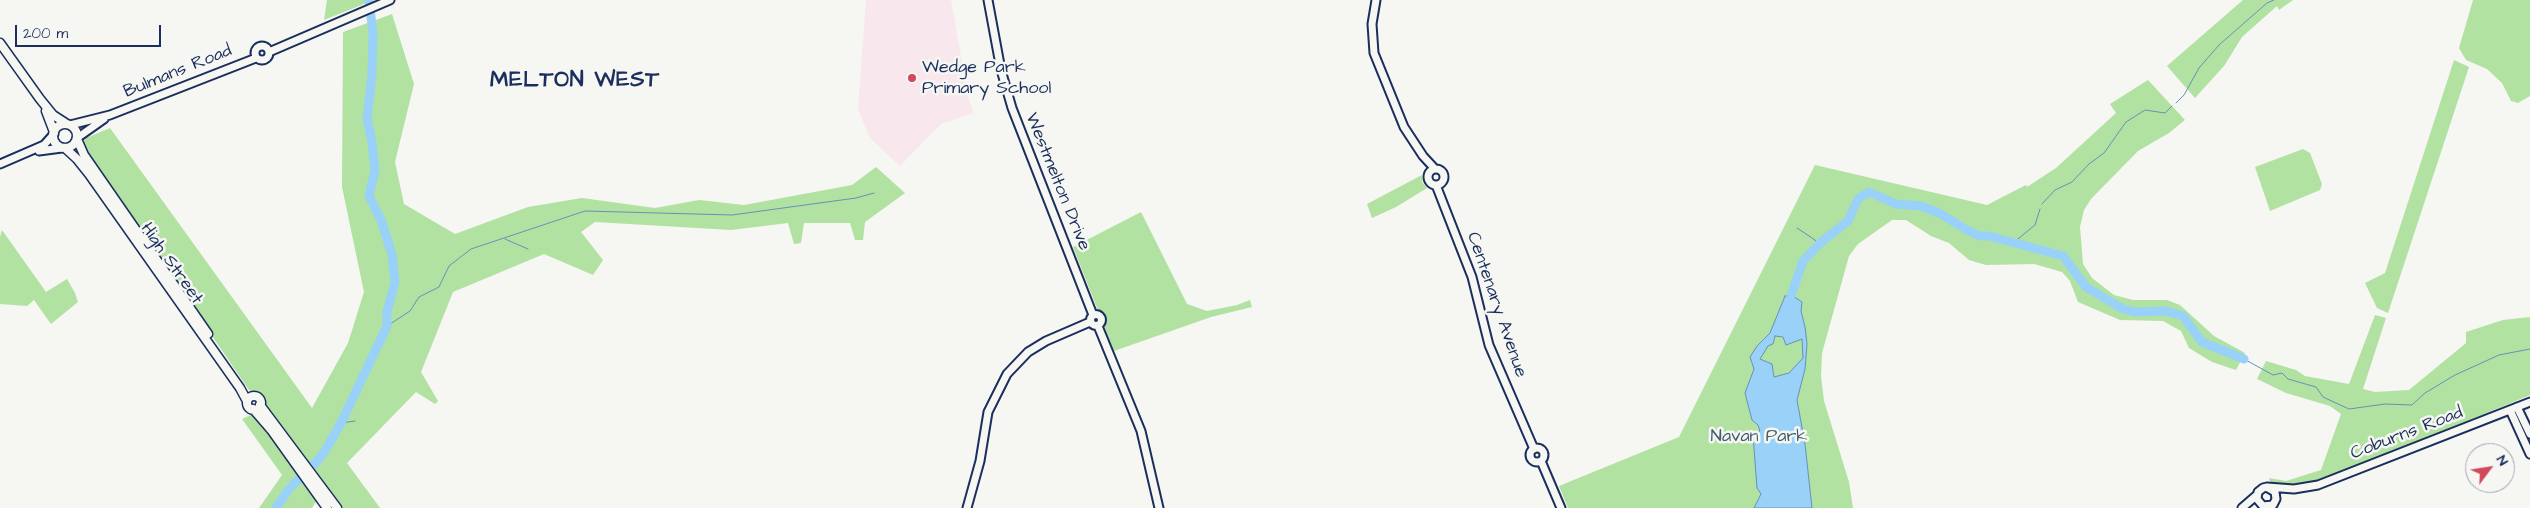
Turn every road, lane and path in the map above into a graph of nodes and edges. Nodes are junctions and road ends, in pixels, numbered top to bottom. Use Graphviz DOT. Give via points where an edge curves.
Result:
graph roads {
  1 [pos="390,0"];
  2 [pos="988,0"];
  3 [pos="1376,0"];
  4 [pos="0,43"];
  5 [pos="269,52"];
  6 [pos="256,58"];
  7 [pos="40,98"];
  8 [pos="110,115"];
  9 [pos="68,125"];
  10 [pos="54,133"];
  11 [pos="77,139"];
  12 [pos="64,148"];
  13 [pos="28,153"];
  14 [pos="0,164"];
  15 [pos="1432,170"];
  16 [pos="1439,184"];
  17 [pos="1094,324"];
  18 [pos="250,399"];
  19 [pos="2530,402"];
  20 [pos="256,407"];
  21 [pos="2514,408"];
  22 [pos="2530,434"];
  23 [pos="2530,454"];
  24 [pos="2268,488"];
  25 [pos="2294,489"];
  26 [pos="2257,495"];
  27 [pos="2275,502"];
  28 [pos="2264,507"];
  29 [pos="327,508"];
  30 [pos="337,508"];
  31 [pos="967,508"];
  32 [pos="1159,508"];
  33 [pos="1561,508"];
  34 [pos="2242,508"];
  1 -- 5 [label="street"];
  2 -- 17 [label="street, Westmelton Drive" via="1000,70 1012,108"];
  3 -- 15 [label="street" via="1372,24 1374,52 1404,127"];
  4 -- 7 [label="main road"];
  5 -- 6 [label="street" via="265,60"];
  5 -- 6 [label="street" via="264,46 258,47 254,53"];
  6 -- 8 [label="street, Bulmans Road"];
  7 -- 9 [label="main road"];
  7 -- 10 [label="main road"];
  8 -- 9 [label="street, Bulmans Road"];
  8 -- 11 [label="street, Bulmans Road"];
  9 -- 10 [label="main road" via="60,126"];
  9 -- 11 [label="main road" via="76,132"];
  10 -- 12 [label="main road" via="56,144"];
  10 -- 13 [label="street" via="44,145"];
  11 -- 12 [label="main road" via="72,146"];
  11 -- 18 [label="main road, High Street" via="84,155"];
  12 -- 13 [label="street"];
  12 -- 18 [label="main road, High Street" via="78,159"];
  13 -- 14 [label="street"];
  15 -- 16 [label="street" via="1428,180"];
  15 -- 16 [label="street" via="1439,169 1444,174"];
  16 -- 33 [label="street, Centenary Avenue" via="1472,277 1490,345 1534,449 1531,459 1541,461"];
  17 -- 31 [label="street" via="1046,340 1028,352 1007,374 988,412 980,461"];
  17 -- 32 [label="street" via="1141,431"];
  18 -- 20 [label="main road" via="249,407"];
  18 -- 20 [label="main road" via="259,398"];
  19 -- 21 [label="street, Coburns Road"];
  20 -- 29 [label="main road"];
  20 -- 30 [label="main road"];
  21 -- 22 [label="street"];
  21 -- 23 [label="street"];
  21 -- 25 [label="street, Coburns Road" via="2318,485"];
  24 -- 25 [label="street, Coburns Road"];
  24 -- 26 [label="street" via="2260,490"];
  24 -- 27 [label="street" via="2276,495"];
  25 -- 27 [label="street, Coburns Road"];
  26 -- 28 [label="street"];
  26 -- 34 [label="street"];
  27 -- 28 [label="street"];
}
